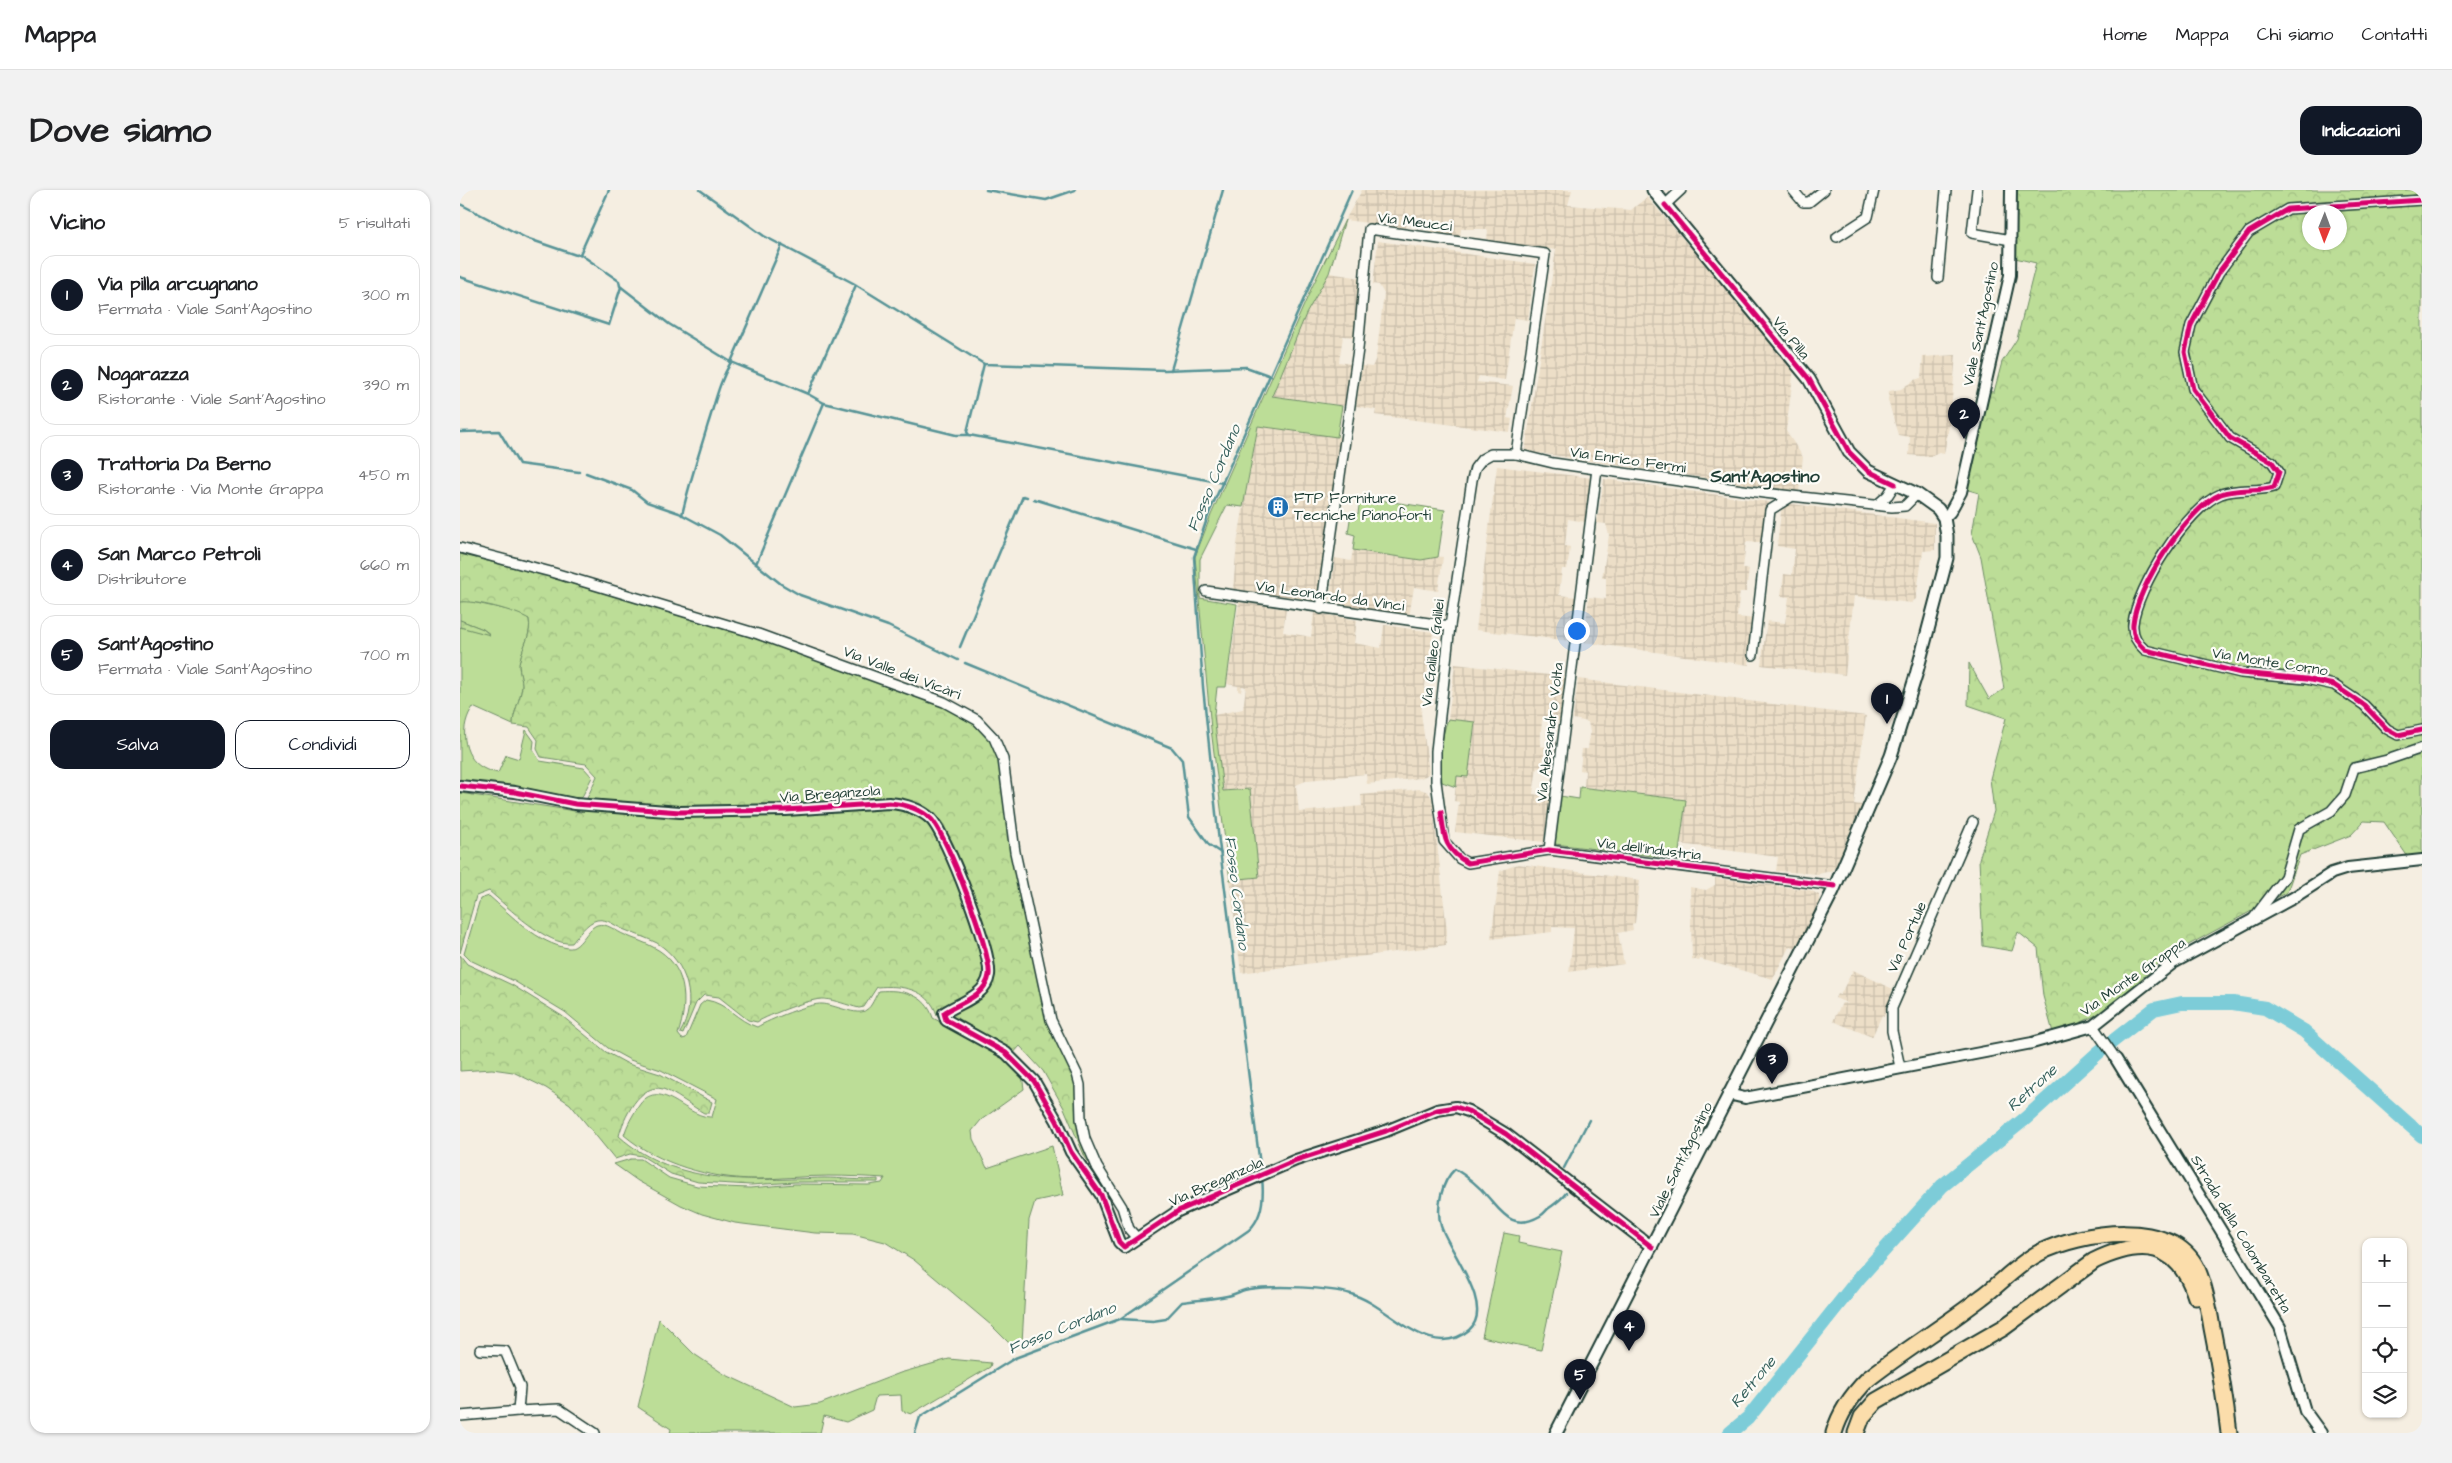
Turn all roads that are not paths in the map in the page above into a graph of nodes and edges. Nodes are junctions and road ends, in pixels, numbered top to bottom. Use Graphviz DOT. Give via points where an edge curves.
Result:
graph roads {
  1 [pos="1793,190"];
  2 [pos="1824,190"];
  3 [pos="1874,190"];
  4 [pos="1946,190"];
  5 [pos="1977,190"];
  6 [pos="2011,190"];
  7 [pos="1678,191"];
  8 [pos="1660,195"];
  9 [pos="2422,200"];
  10 [pos="1837,237"];
  11 [pos="2011,240"];
  12 [pos="1938,278"];
  13 [pos="1492,454"];
  14 [pos="1516,454"];
  15 [pos="1597,469"];
  16 [pos="1895,484"];
  17 [pos="1912,492"];
  18 [pos="1791,497"];
  19 [pos="1877,505"];
  20 [pos="1941,514"];
  21 [pos="460,548"];
  22 [pos="1206,592"];
  23 [pos="1321,609"];
  24 [pos="1450,626"];
  25 [pos="1754,655"];
  26 [pos="2422,730"];
  27 [pos="2422,748"];
  28 [pos="460,786"];
  29 [pos="1973,822"];
  30 [pos="1549,850"];
  31 [pos="1460,859"];
  32 [pos="2422,860"];
  33 [pos="1835,886"];
  34 [pos="2251,921"];
  35 [pos="2097,1030"];
  36 [pos="2116,1059"];
  37 [pos="1900,1067"];
  38 [pos="1728,1094"];
  39 [pos="1136,1237"];
  40 [pos="1652,1247"];
  41 [pos="480,1350"];
  42 [pos="1882,1368"];
  43 [pos="1914,1378"];
  44 [pos="518,1411"];
  45 [pos="460,1416"];
  46 [pos="595,1433"];
  47 [pos="1556,1433"];
  48 [pos="1834,1433"];
  49 [pos="1845,1433"];
  50 [pos="1856,1433"];
  51 [pos="1865,1433"];
  52 [pos="2222,1433"];
  53 [pos="2229,1433"];
  54 [pos="2321,1433"];
  1 -- 2 [label="street" via="1803,202 1809,202"];
  3 -- 10 [label="street" via="1868,217"];
  4 -- 12 [label="street"];
  5 -- 11 [label="street" via="1972,233"];
  6 -- 11 [label="street, Viale Sant'Agostino"];
  7 -- 8 [label="street"];
  8 -- 16 [label="main road, Via Pilla" via="1809,379 1849,452 1868,471"];
  9 -- 26 [label="street, Via Monte Corno" via="2288,209 2249,232 2219,272 2191,326 2185,352 2193,389 2230,438 2272,462 2279,472 2278,480 2274,487 2263,490 2222,494 2185,522 2143,586 2133,624 2134,638 2145,650 2240,673 2334,685 2364,705 2387,729 2398,735"];
  11 -- 20 [label="street, Viale Sant'Agostino" via="2010,274 1961,492"];
  13 -- 14 [label="street, Via Enrico Fermi"];
  13 -- 24 [label="street, Via Galileo Galilei" via="1475,468 1472,480"];
  14 -- 15 [label="street, Via Enrico Fermi"];
  14 -- 23 [label="street, Via Meucci" via="1546,254 1369,229 1358,349"];
  15 -- 18 [label="street, Via Enrico Fermi"];
  15 -- 30 [label="street, Via Alessandro Volta"];
  16 -- 17 [label="main road, Via Pilla"];
  16 -- 19 [label="street"];
  17 -- 19 [label="street, Via Enrico Fermi" via="1901,507"];
  17 -- 20 [label="main road, Via Pilla"];
  18 -- 19 [label="street, Via Enrico Fermi"];
  18 -- 25 [label="street" via="1770,510"];
  20 -- 33 [label="main road, Viale Sant'Agostino" via="1947,536 1947,558 1916,675 1883,776"];
  21 -- 39 [label="street, Via Valle dei Vicàri" via="758,634 944,702 966,712 988,731 999,748 1006,769 1011,826 1033,942 1051,1020 1080,1085 1080,1119 1085,1139 1097,1167 1122,1208 1129,1229"];
  22 -- 23 [label="street, Via Leonardo da Vinci"];
  23 -- 24 [label="street, Via Leonardo da Vinci"];
  24 -- 31 [label="street, Via Galileo Galilei" via="1436,781 1444,841"];
  27 -- 34 [label="street" via="2354,768 2344,795 2331,812 2299,829 2286,878"];
  28 -- 39 [label="street, Via Breganzola" via="515,792 574,804 680,812 786,810 890,802 924,814 933,821 964,888 987,957 989,976 985,985 974,997 944,1013 946,1020 1006,1053 1034,1081 1071,1152 1101,1195 1119,1242 1124,1247"];
  29 -- 37 [label="street, Via Portule" via="1892,1008 1892,1031"];
  30 -- 31 [label="street, Via dell'industria" via="1468,863"];
  30 -- 33 [label="street, Via dell'industria"];
  32 -- 34 [label="street, Via Monte Grappa" via="2348,868"];
  33 -- 38 [label="main road, Viale Sant'Agostino"];
  34 -- 35 [label="street, Via Monte Grappa" via="2173,963"];
  35 -- 36 [label="street"];
  35 -- 37 [label="street, Via Monte Grappa"];
  36 -- 54 [label="street, Strada della Colombaretta" via="2280,1327 2305,1411"];
  37 -- 38 [label="street, Via Monte Grappa" via="1745,1098"];
  38 -- 40 [label="main road, Viale Sant'Agostino"];
  39 -- 40 [label="street, Via Breganzola" via="1178,1211 1296,1160 1386,1131 1437,1110 1463,1108 1506,1134"];
  40 -- 47 [label="main road, Viale Sant'Agostino"];
  41 -- 44 [label="street" via="505,1350 520,1387"];
  42 -- 48 [label="highway" via="1857,1390"];
  42 -- 49 [label="highway" via="1854,1409"];
  42 -- 53 [label="highway" via="2038,1254 2065,1242 2142,1234 2165,1239 2186,1254 2197,1269 2211,1321"];
  43 -- 50 [label="highway" via="1868,1407"];
  43 -- 51 [label="highway" via="1881,1405"];
  43 -- 52 [label="highway" via="2003,1328 2094,1261 2130,1247 2152,1248 2178,1262 2193,1287 2209,1348"];
  44 -- 45 [label="street"];
  44 -- 46 [label="street" via="559,1409"];
}
